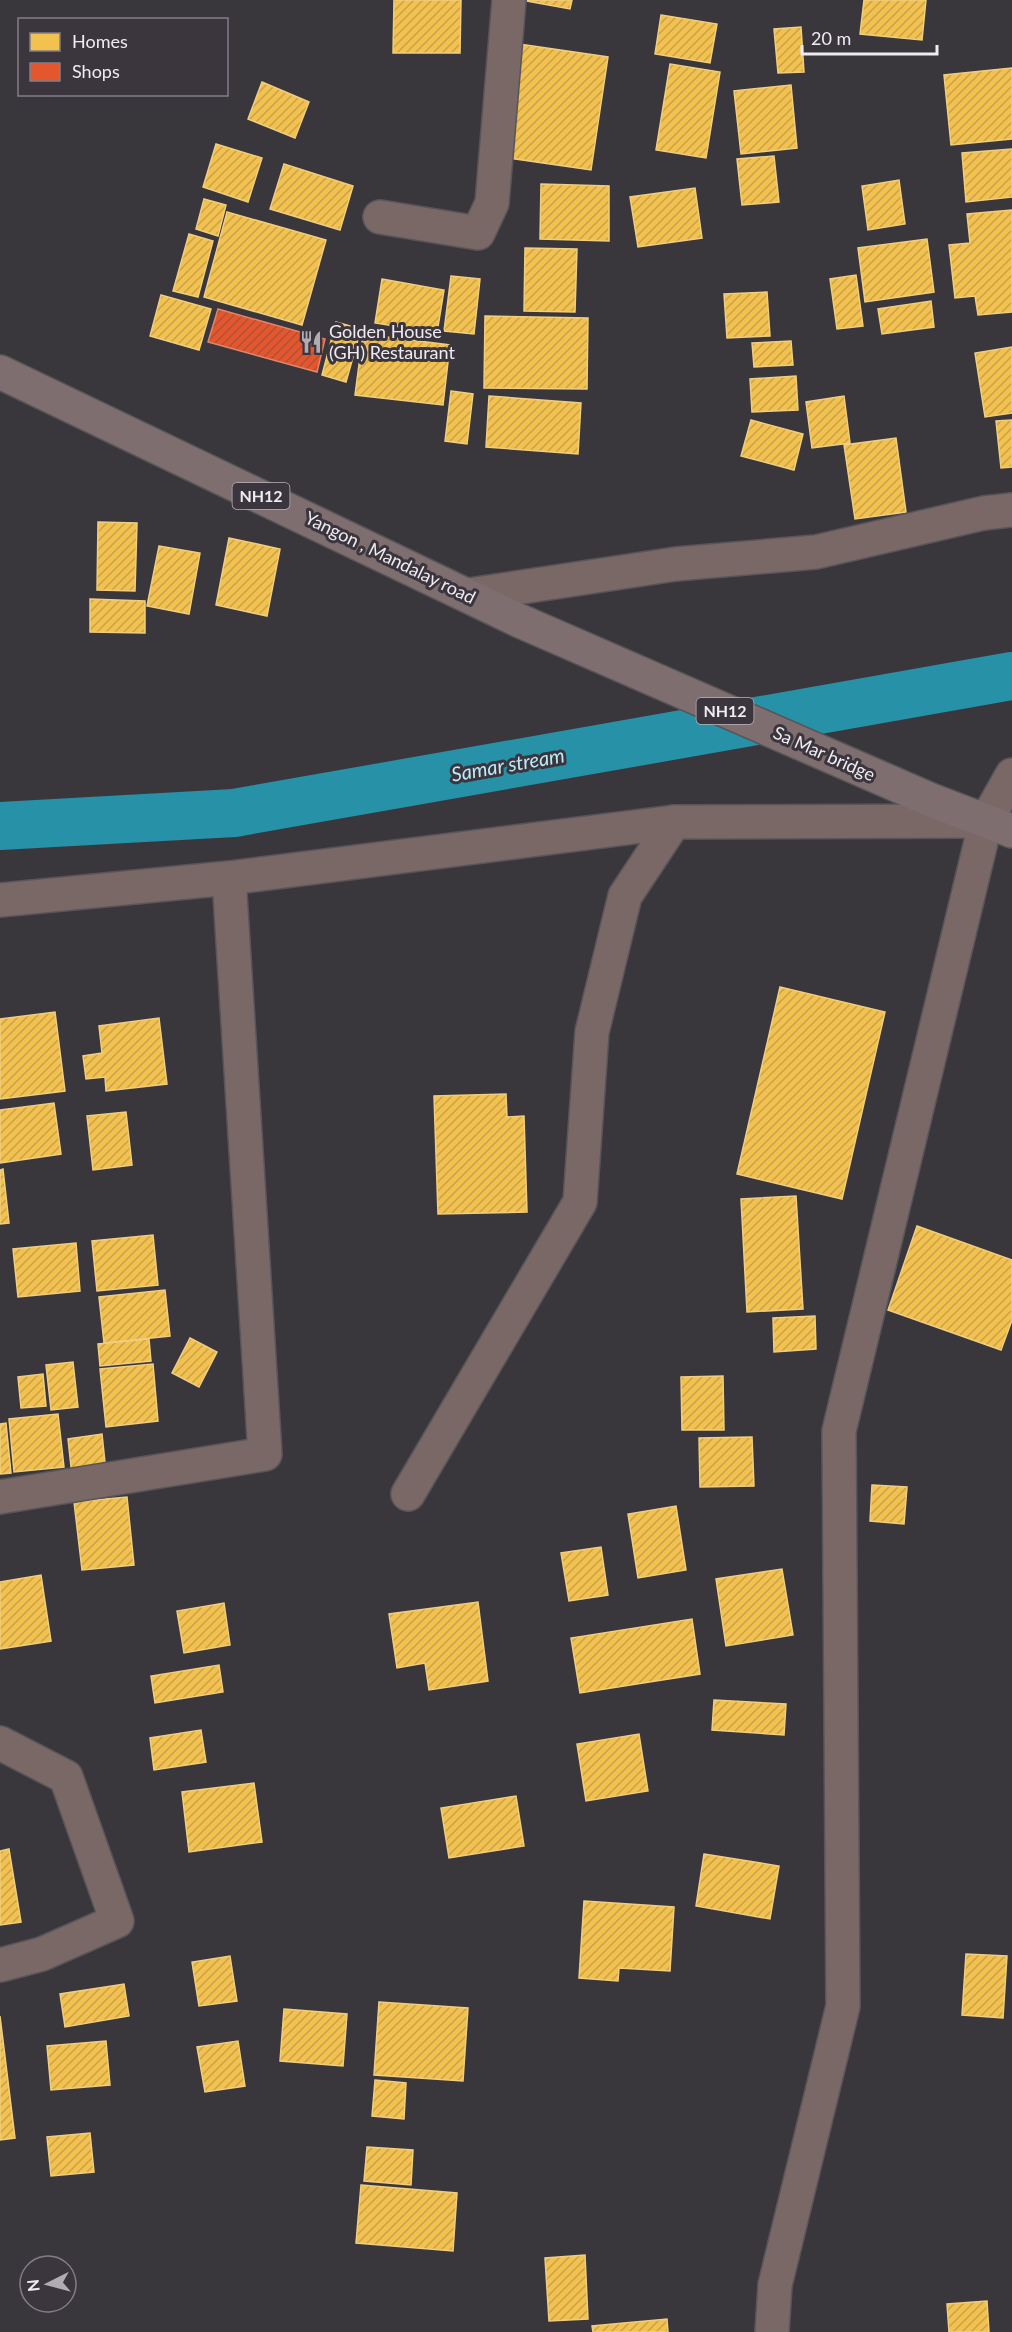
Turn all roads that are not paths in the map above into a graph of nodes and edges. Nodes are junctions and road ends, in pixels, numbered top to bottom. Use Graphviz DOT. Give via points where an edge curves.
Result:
graph roads {
  1 [pos="509,0"];
  2 [pos="380,218"];
  3 [pos="0,372"];
  4 [pos="1012,510"];
  5 [pos="469,595"];
  6 [pos="520,621"];
  7 [pos="1012,775"];
  8 [pos="674,822"];
  9 [pos="999,826"];
  10 [pos="229,878"];
  11 [pos="0,900"];
  12 [pos="408,1494"];
  13 [pos="0,1497"];
  14 [pos="0,1743"];
  15 [pos="0,1965"];
  16 [pos="772,2332"];
  1 -- 2 [label="street" via="492,204 478,233"];
  3 -- 5 [label="highway, Yangon , Mandalay road / NH12"];
  4 -- 5 [label="street" via="816,552 676,564"];
  5 -- 6 [label="highway, Yangon , Mandalay road / NH12"];
  6 -- 9 [label="highway, Sa Mar bridge / NH12"];
  7 -- 9 [label="street"];
  8 -- 9 [label="street"];
  8 -- 10 [label="street"];
  8 -- 12 [label="street" via="625,896 592,1032 580,1202"];
  9 -- 16 [label="street" via="839,1431 843,2006 775,2285"];
  10 -- 11 [label="street"];
  10 -- 13 [label="street" via="265,1454"];
  14 -- 15 [label="street" via="66,1777 117,1921 42,1954"];
}
